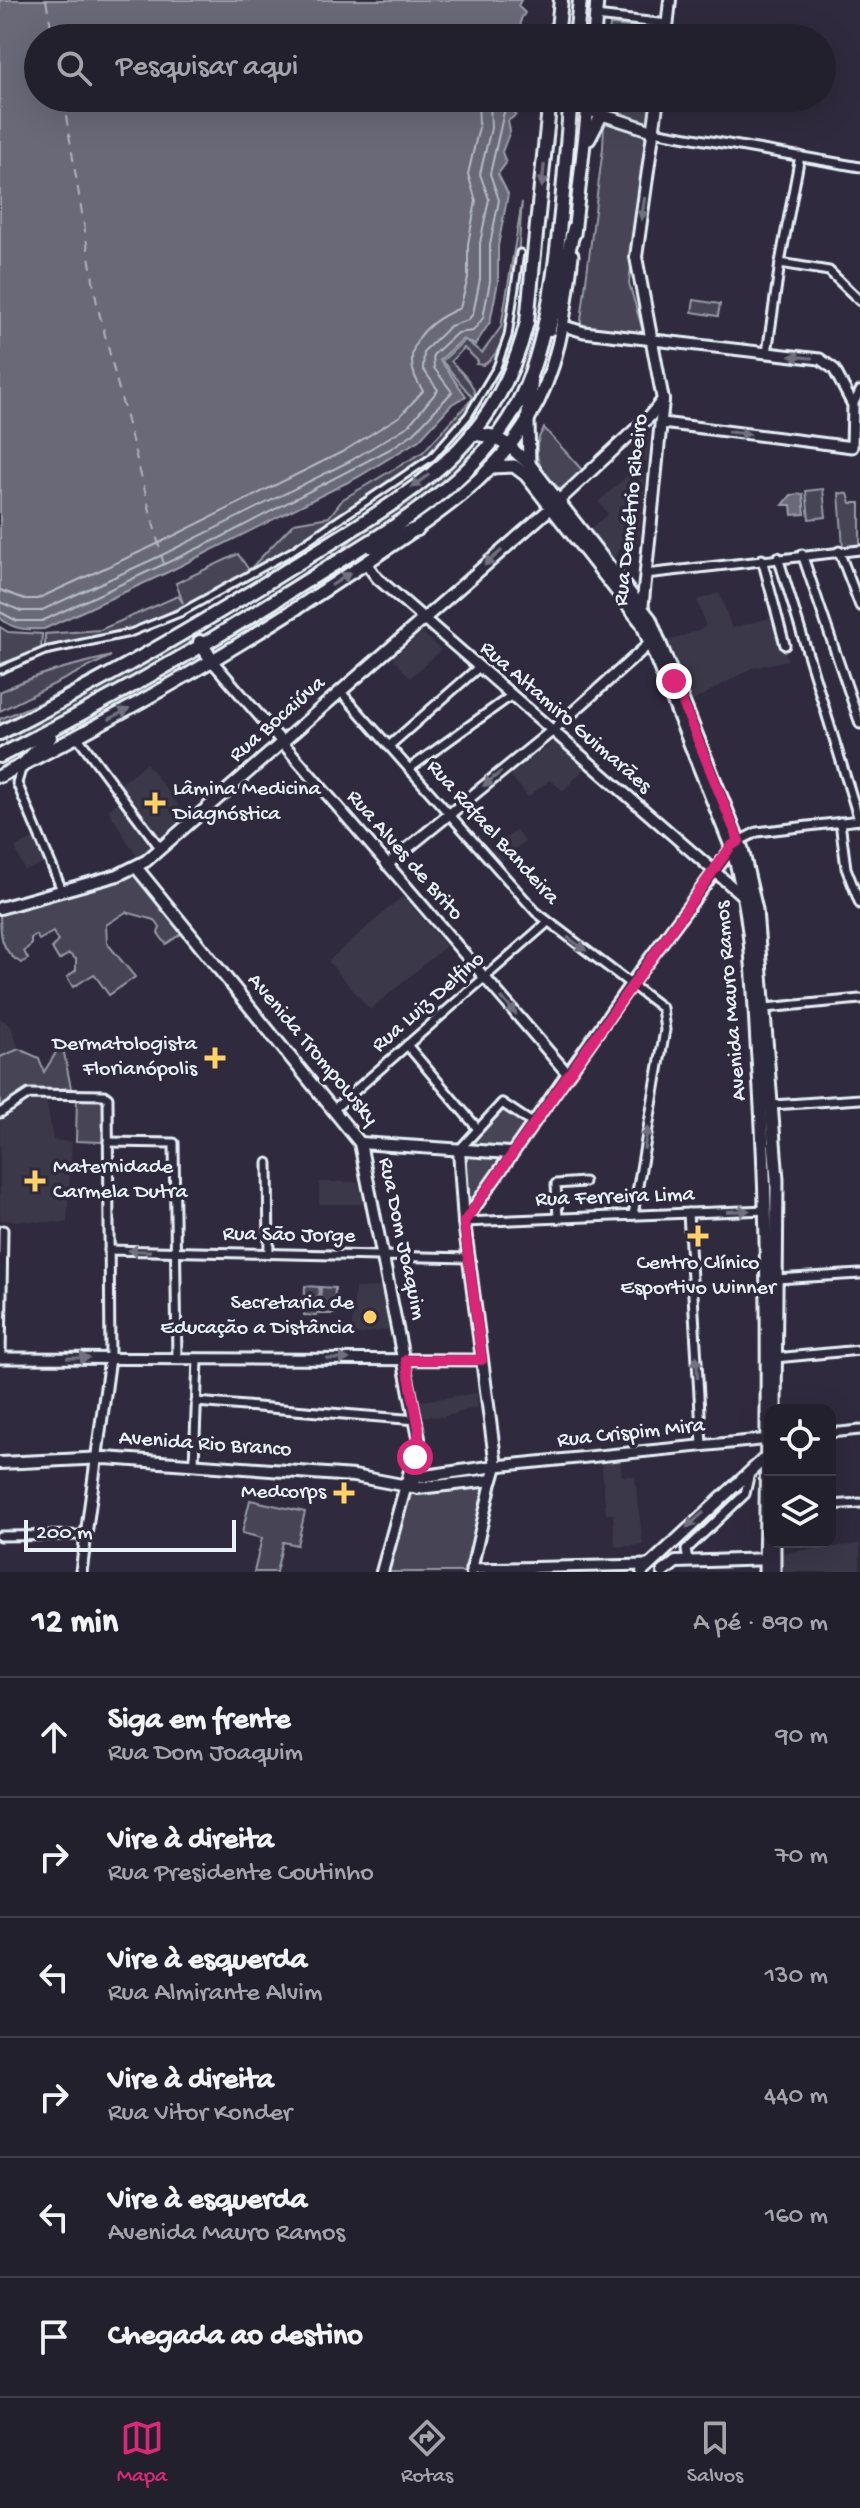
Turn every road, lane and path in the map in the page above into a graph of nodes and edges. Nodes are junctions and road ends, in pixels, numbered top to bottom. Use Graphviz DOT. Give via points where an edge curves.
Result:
graph roads {
  1 [pos="561,0"];
  2 [pos="580,0"];
  3 [pos="597,0"];
  4 [pos="670,0"];
  5 [pos="595,16"];
  6 [pos="558,24"];
  7 [pos="577,24"];
  8 [pos="595,24"];
  9 [pos="668,24"];
  10 [pos="549,112"];
  11 [pos="568,112"];
  12 [pos="587,112"];
  13 [pos="597,112"];
  14 [pos="656,112"];
  15 [pos="601,116"];
  16 [pos="653,131"];
  17 [pos="584,150"];
  18 [pos="800,156"];
  19 [pos="860,167"];
  20 [pos="574,228"];
  21 [pos="536,245"];
  22 [pos="520,253"];
  23 [pos="780,263"];
  24 [pos="551,284"];
  25 [pos="860,301"];
  26 [pos="564,326"];
  27 [pos="653,341"];
  28 [pos="538,350"];
  29 [pos="767,353"];
  30 [pos="531,369"];
  31 [pos="860,391"];
  32 [pos="663,400"];
  33 [pos="857,405"];
  34 [pos="528,419"];
  35 [pos="662,423"];
  36 [pos="472,433"];
  37 [pos="495,437"];
  38 [pos="510,447"];
  39 [pos="856,447"];
  40 [pos="529,464"];
  41 [pos="491,467"];
  42 [pos="555,504"];
  43 [pos="417,529"];
  44 [pos="860,550"];
  45 [pos="839,551"];
  46 [pos="350,554"];
  47 [pos="802,554"];
  48 [pos="778,557"];
  49 [pos="762,559"];
  50 [pos="366,563"];
  51 [pos="645,574"];
  52 [pos="860,606"];
  53 [pos="642,607"];
  54 [pos="424,618"];
  55 [pos="642,623"];
  56 [pos="202,624"];
  57 [pos="649,644"];
  58 [pos="785,645"];
  59 [pos="202,647"];
  60 [pos="213,662"];
  61 [pos="479,667"];
  62 [pos="0,670"];
  63 [pos="341,692"];
  64 [pos="512,695"];
  65 [pos="70,720"];
  66 [pos="860,724"];
  67 [pos="553,730"];
  68 [pos="0,736"];
  69 [pos="77,736"];
  70 [pos="282,743"];
  71 [pos="389,746"];
  72 [pos="0,749"];
  73 [pos="0,756"];
  74 [pos="22,766"];
  75 [pos="409,769"];
  76 [pos="0,776"];
  77 [pos="449,814"];
  78 [pos="860,820"];
  79 [pos="840,822"];
  80 [pos="735,844"];
  81 [pos="161,849"];
  82 [pos="387,865"];
  83 [pos="136,867"];
  84 [pos="714,871"];
  85 [pos="62,890"];
  86 [pos="744,897"];
  87 [pos="860,904"];
  88 [pos="0,908"];
  89 [pos="548,922"];
  90 [pos="485,978"];
  91 [pos="631,984"];
  92 [pos="860,999"];
  93 [pos="765,1008"];
  94 [pos="407,1045"];
  95 [pos="567,1073"];
  96 [pos="860,1099"];
  97 [pos="773,1105"];
  98 [pos="333,1110"];
  99 [pos="0,1113"];
  100 [pos="532,1123"];
  101 [pos="478,1129"];
  102 [pos="108,1142"];
  103 [pos="360,1143"];
  104 [pos="459,1150"];
  105 [pos="496,1152"];
  106 [pos="510,1153"];
  107 [pos="268,1163"];
  108 [pos="503,1165"];
  109 [pos="584,1182"];
  110 [pos="772,1210"];
  111 [pos="688,1213"];
  112 [pos="633,1215"];
  113 [pos="558,1218"];
  114 [pos="464,1222"];
  115 [pos="3,1230"];
  116 [pos="109,1250"];
  117 [pos="177,1252"];
  118 [pos="269,1254"];
  119 [pos="385,1256"];
  120 [pos="469,1258"];
  121 [pos="860,1274"];
  122 [pos="776,1279"];
  123 [pos="860,1350"];
  124 [pos="0,1358"];
  125 [pos="110,1358"];
  126 [pos="775,1358"];
  127 [pos="177,1359"];
  128 [pos="198,1359"];
  129 [pos="406,1360"];
  130 [pos="482,1360"];
  131 [pos="196,1402"];
  132 [pos="769,1404"];
  133 [pos="775,1404"];
  134 [pos="418,1420"];
  135 [pos="860,1430"];
  136 [pos="836,1432"];
  137 [pos="764,1439"];
  138 [pos="702,1445"];
  139 [pos="97,1457"];
  140 [pos="764,1460"];
  141 [pos="0,1463"];
  142 [pos="194,1464"];
  143 [pos="496,1466"];
  144 [pos="750,1470"];
  145 [pos="768,1476"];
  146 [pos="492,1480"];
  147 [pos="407,1483"];
  148 [pos="860,1503"];
  149 [pos="836,1505"];
  150 [pos="86,1535"];
  151 [pos="0,1536"];
  152 [pos="672,1541"];
  153 [pos="773,1548"];
  154 [pos="770,1559"];
  155 [pos="688,1561"];
  156 [pos="676,1562"];
  157 [pos="644,1568"];
  158 [pos="471,1570"];
  159 [pos="663,1571"];
  160 [pos="81,1572"];
  161 [pos="382,1572"];
  162 [pos="765,1572"];
  163 [pos="774,1572"];
  1 -- 6 [label="highway"];
  2 -- 7 [label="highway"];
  3 -- 5 [label="main road"];
  4 -- 9 [label="main road"];
  5 -- 8 [label="main road"];
  5 -- 9 [label="street"];
  10 -- 21 [label="highway, one-way"];
  11 -- 24 [label="highway"];
  12 -- 17 [label="main road"];
  13 -- 15 [label="main road"];
  14 -- 16 [label="main road, Rua Demétrio Ribeiro"];
  15 -- 16 [label="main road"];
  15 -- 17 [label="main road"];
  16 -- 18 [label="street"];
  16 -- 27 [label="main road, Rua Demétrio Ribeiro, one-way" via="636,257"];
  17 -- 20 [label="main road"];
  18 -- 19 [label="street"];
  18 -- 23 [label="street"];
  20 -- 26 [label="main road"];
  20 -- 28 [label="highway" via="557,305"];
  21 -- 24 [label="highway" via="550,260"];
  21 -- 36 [label="highway" via="519,357 506,387"];
  22 -- 62 [label="street" via="508,336 497,367 460,426 432,457 300,546 180,613 130,633 45,651"];
  23 -- 25 [label="street" via="829,271"];
  23 -- 29 [label="street"];
  24 -- 28 [label="highway"];
  26 -- 27 [label="street"];
  26 -- 34 [label="main road" via="548,382"];
  27 -- 29 [label="street"];
  27 -- 32 [label="main road, Rua Demétrio Ribeiro"];
  28 -- 30 [label="highway"];
  33 -- 29 [label="street, one-way" via="828,362"];
  30 -- 34 [label="highway"];
  30 -- 37 [label="highway" via="522,396"];
  31 -- 33 [label="street"];
  32 -- 35 [label="main road, Rua Demétrio Ribeiro"];
  32 -- 42 [label="main road, Rua Bocaiúva"];
  33 -- 39 [label="street"];
  34 -- 38 [label="main road"];
  34 -- 40 [label="main road"];
  35 -- 39 [label="street, one-way"];
  35 -- 51 [label="main road, Rua Demétrio Ribeiro"];
  36 -- 37 [label="highway"];
  36 -- 56 [label="highway, one-way" via="422,480"];
  37 -- 38 [label="highway"];
  37 -- 46 [label="highway" via="442,491"];
  38 -- 40 [label="main road, Avenida Mauro Ramos"];
  38 -- 41 [label="main road"];
  40 -- 42 [label="main road, Avenida Mauro Ramos"];
  41 -- 42 [label="main road, Avenida Mauro Ramos" via="514,466"];
  41 -- 43 [label="main road"];
  42 -- 53 [label="main road, Avenida Mauro Ramos"];
  42 -- 54 [label="main road, Rua Bocaiúva, one-way"];
  42 -- 55 [label="main road, Avenida Mauro Ramos"];
  43 -- 46 [label="highway"];
  43 -- 50 [label="main road"];
  44 -- 45 [label="street"];
  45 -- 47 [label="street"];
  45 -- 52 [label="street"];
  46 -- 59 [label="highway"];
  47 -- 48 [label="street"];
  47 -- 66 [label="street"];
  48 -- 49 [label="street"];
  48 -- 78 [label="street"];
  49 -- 51 [label="street"];
  49 -- 58 [label="street"];
  50 -- 54 [label="street, Rua Altamiro Guimarães"];
  60 -- 50 [label="main road, one-way"];
  51 -- 53 [label="main road, Rua Demétrio Ribeiro"];
  53 -- 55 [label="main road, Rua Demétrio Ribeiro"];
  53 -- 80 [label="main road, Avenida Mauro Ramos"];
  54 -- 61 [label="street, Rua Altamiro Guimarães"];
  54 -- 63 [label="main road, Rua Bocaiúva"];
  55 -- 57 [label="main road, Avenida Mauro Ramos"];
  56 -- 59 [label="highway"];
  56 -- 68 [label="highway"];
  57 -- 67 [label="street"];
  57 -- 80 [label="main road, Avenida Mauro Ramos"];
  59 -- 60 [label="highway"];
  59 -- 65 [label="highway"];
  69 -- 60 [label="main road, one-way"];
  60 -- 70 [label="street, Rua Alves de Brito"];
  61 -- 64 [label="street, Rua Altamiro Guimarães"];
  61 -- 71 [label="street"];
  63 -- 70 [label="main road, Rua Bocaiúva"];
  63 -- 71 [label="street, Rua Rafael Bandeira"];
  64 -- 67 [label="street, Rua Altamiro Guimarães"];
  64 -- 75 [label="street"];
  65 -- 73 [label="highway"];
  65 -- 74 [label="highway"];
  67 -- 77 [label="street, one-way"];
  67 -- 84 [label="street, Rua Altamiro Guimarães"];
  68 -- 72 [label="highway"];
  69 -- 74 [label="main road"];
  69 -- 81 [label="street"];
  70 -- 81 [label="main road, Rua Bocaiúva"];
  70 -- 82 [label="street, Rua Alves de Brito"];
  71 -- 75 [label="street, Rua Rafael Bandeira"];
  74 -- 76 [label="main road"];
  74 -- 85 [label="street" via="17,783"];
  75 -- 77 [label="street, Rua Rafael Bandeira"];
  77 -- 82 [label="street"];
  77 -- 89 [label="street, Rua Rafael Bandeira"];
  78 -- 79 [label="street"];
  79 -- 80 [label="street" via="757,832"];
  79 -- 87 [label="street" via="846,868"];
  80 -- 84 [label="main road"];
  80 -- 86 [label="main road, Avenida Mauro Ramos"];
  80 -- 93 [label="main road, Avenida Mauro Ramos" via="754,895"];
  81 -- 83 [label="main road, Rua Bocaiúva"];
  82 -- 90 [label="street, Rua Alves de Brito"];
  83 -- 85 [label="main road, Rua Bocaiúva"];
  83 -- 98 [label="main road, Avenida Trompowsky"];
  84 -- 86 [label="street, Rua Altamiro Guimarães"];
  84 -- 91 [label="main road"];
  85 -- 88 [label="main road, Rua Bocaiúva"];
  86 -- 110 [label="main road, Avenida Mauro Ramos"];
  89 -- 90 [label="street, Rua Luiz Delfino"];
  89 -- 91 [label="street, Rua Rafael Bandeira, one-way"];
  90 -- 94 [label="street, Rua Luiz Delfino"];
  90 -- 95 [label="street, Rua Alves de Brito, one-way"];
  91 -- 95 [label="main road"];
  112 -- 91 [label="street, Rua Rafael Bandeira, one-way" via="666,1020 660,1005"];
  92 -- 93 [label="street"];
  93 -- 97 [label="main road, Avenida Mauro Ramos"];
  94 -- 98 [label="street, Rua Luiz Delfino"];
  94 -- 101 [label="street"];
  95 -- 100 [label="main road"];
  96 -- 97 [label="street"];
  97 -- 110 [label="main road, Avenida Mauro Ramos"];
  98 -- 103 [label="main road, Avenida Trompowsky"];
  99 -- 102 [label="street" via="33,1094 106,1096"];
  100 -- 101 [label="street" via="502,1103"];
  100 -- 106 [label="main road"];
  101 -- 104 [label="street"];
  102 -- 116 [label="street"];
  102 -- 117 [label="street" via="174,1143"];
  103 -- 104 [label="main road, Avenida Trompowsky"];
  103 -- 119 [label="main road, Rua Dom Joaquim"];
  104 -- 105 [label="main road, Avenida Trompowsky"];
  104 -- 114 [label="main road"];
  105 -- 106 [label="main road, Avenida Trompowsky"];
  105 -- 108 [label="main road"];
  106 -- 108 [label="main road"];
  107 -- 118 [label="street"];
  108 -- 114 [label="main road"];
  109 -- 113 [label="street" via="556,1184"];
  111 -- 110 [label="street, Rua Ferreira Lima, one-way"];
  110 -- 122 [label="main road, Avenida Mauro Ramos"];
  110 -- 132 [label="main road, Avenida Mauro Ramos"];
  111 -- 112 [label="street, Rua Ferreira Lima"];
  138 -- 111 [label="street, one-way"];
  112 -- 113 [label="street, Rua Ferreira Lima"];
  113 -- 114 [label="street, Rua Ferreira Lima"];
  114 -- 120 [label="main road"];
  115 -- 124 [label="street"];
  117 -- 116 [label="street, Rua São Jorge, one-way"];
  116 -- 125 [label="street"];
  117 -- 118 [label="street, Rua São Jorge"];
  117 -- 127 [label="street"];
  118 -- 119 [label="street, Rua São Jorge"];
  119 -- 120 [label="street, Rua São Jorge"];
  119 -- 129 [label="main road, Rua Dom Joaquim"];
  120 -- 130 [label="main road"];
  121 -- 122 [label="street"];
  122 -- 126 [label="main road, Avenida Mauro Ramos"];
  123 -- 126 [label="street"];
  124 -- 125 [label="street, one-way"];
  125 -- 127 [label="street"];
  125 -- 139 [label="street"];
  126 -- 133 [label="main road, Avenida Mauro Ramos"];
  127 -- 128 [label="street"];
  128 -- 129 [label="street, one-way"];
  128 -- 131 [label="street"];
  129 -- 130 [label="street"];
  129 -- 134 [label="main road, Rua Dom Joaquim"];
  130 -- 143 [label="main road"];
  131 -- 134 [label="street"];
  131 -- 142 [label="street"];
  134 -- 147 [label="main road, Rua Dom Joaquim" via="419,1438"];
  135 -- 136 [label="street"];
  137 -- 138 [label="street, Rua Crispim Mira"];
  138 -- 143 [label="street, Rua Crispim Mira"];
  139 -- 141 [label="main road, Avenida Rio Branco"];
  139 -- 142 [label="main road, Avenida Rio Branco"];
  139 -- 150 [label="street"];
  140 -- 144 [label="main road"];
  142 -- 147 [label="main road, Avenida Rio Branco"];
  143 -- 146 [label="main road"];
  143 -- 147 [label="main road, Avenida Rio Branco"];
  144 -- 152 [label="main road, one-way"];
  144 -- 155 [label="street" via="745,1494 686,1550"];
  145 -- 154 [label="main road, Avenida Mauro Ramos"];
  146 -- 147 [label="main road, Avenida Rio Branco" via="418,1488"];
  146 -- 158 [label="street"];
  147 -- 161 [label="main road, Rua Dom Joaquim"];
  148 -- 149 [label="street"];
  150 -- 151 [label="street"];
  150 -- 160 [label="street"];
  152 -- 156 [label="main road"];
  152 -- 157 [label="main road"];
  153 -- 154 [label="main road, Avenida Mauro Ramos"];
  154 -- 155 [label="main road"];
  154 -- 162 [label="main road, Avenida Mauro Ramos"];
  154 -- 163 [label="main road, Avenida Mauro Ramos"];
  155 -- 156 [label="main road"];
  156 -- 159 [label="main road"];
  157 -- 158 [label="street"];
  157 -- 159 [label="main road"];
}
